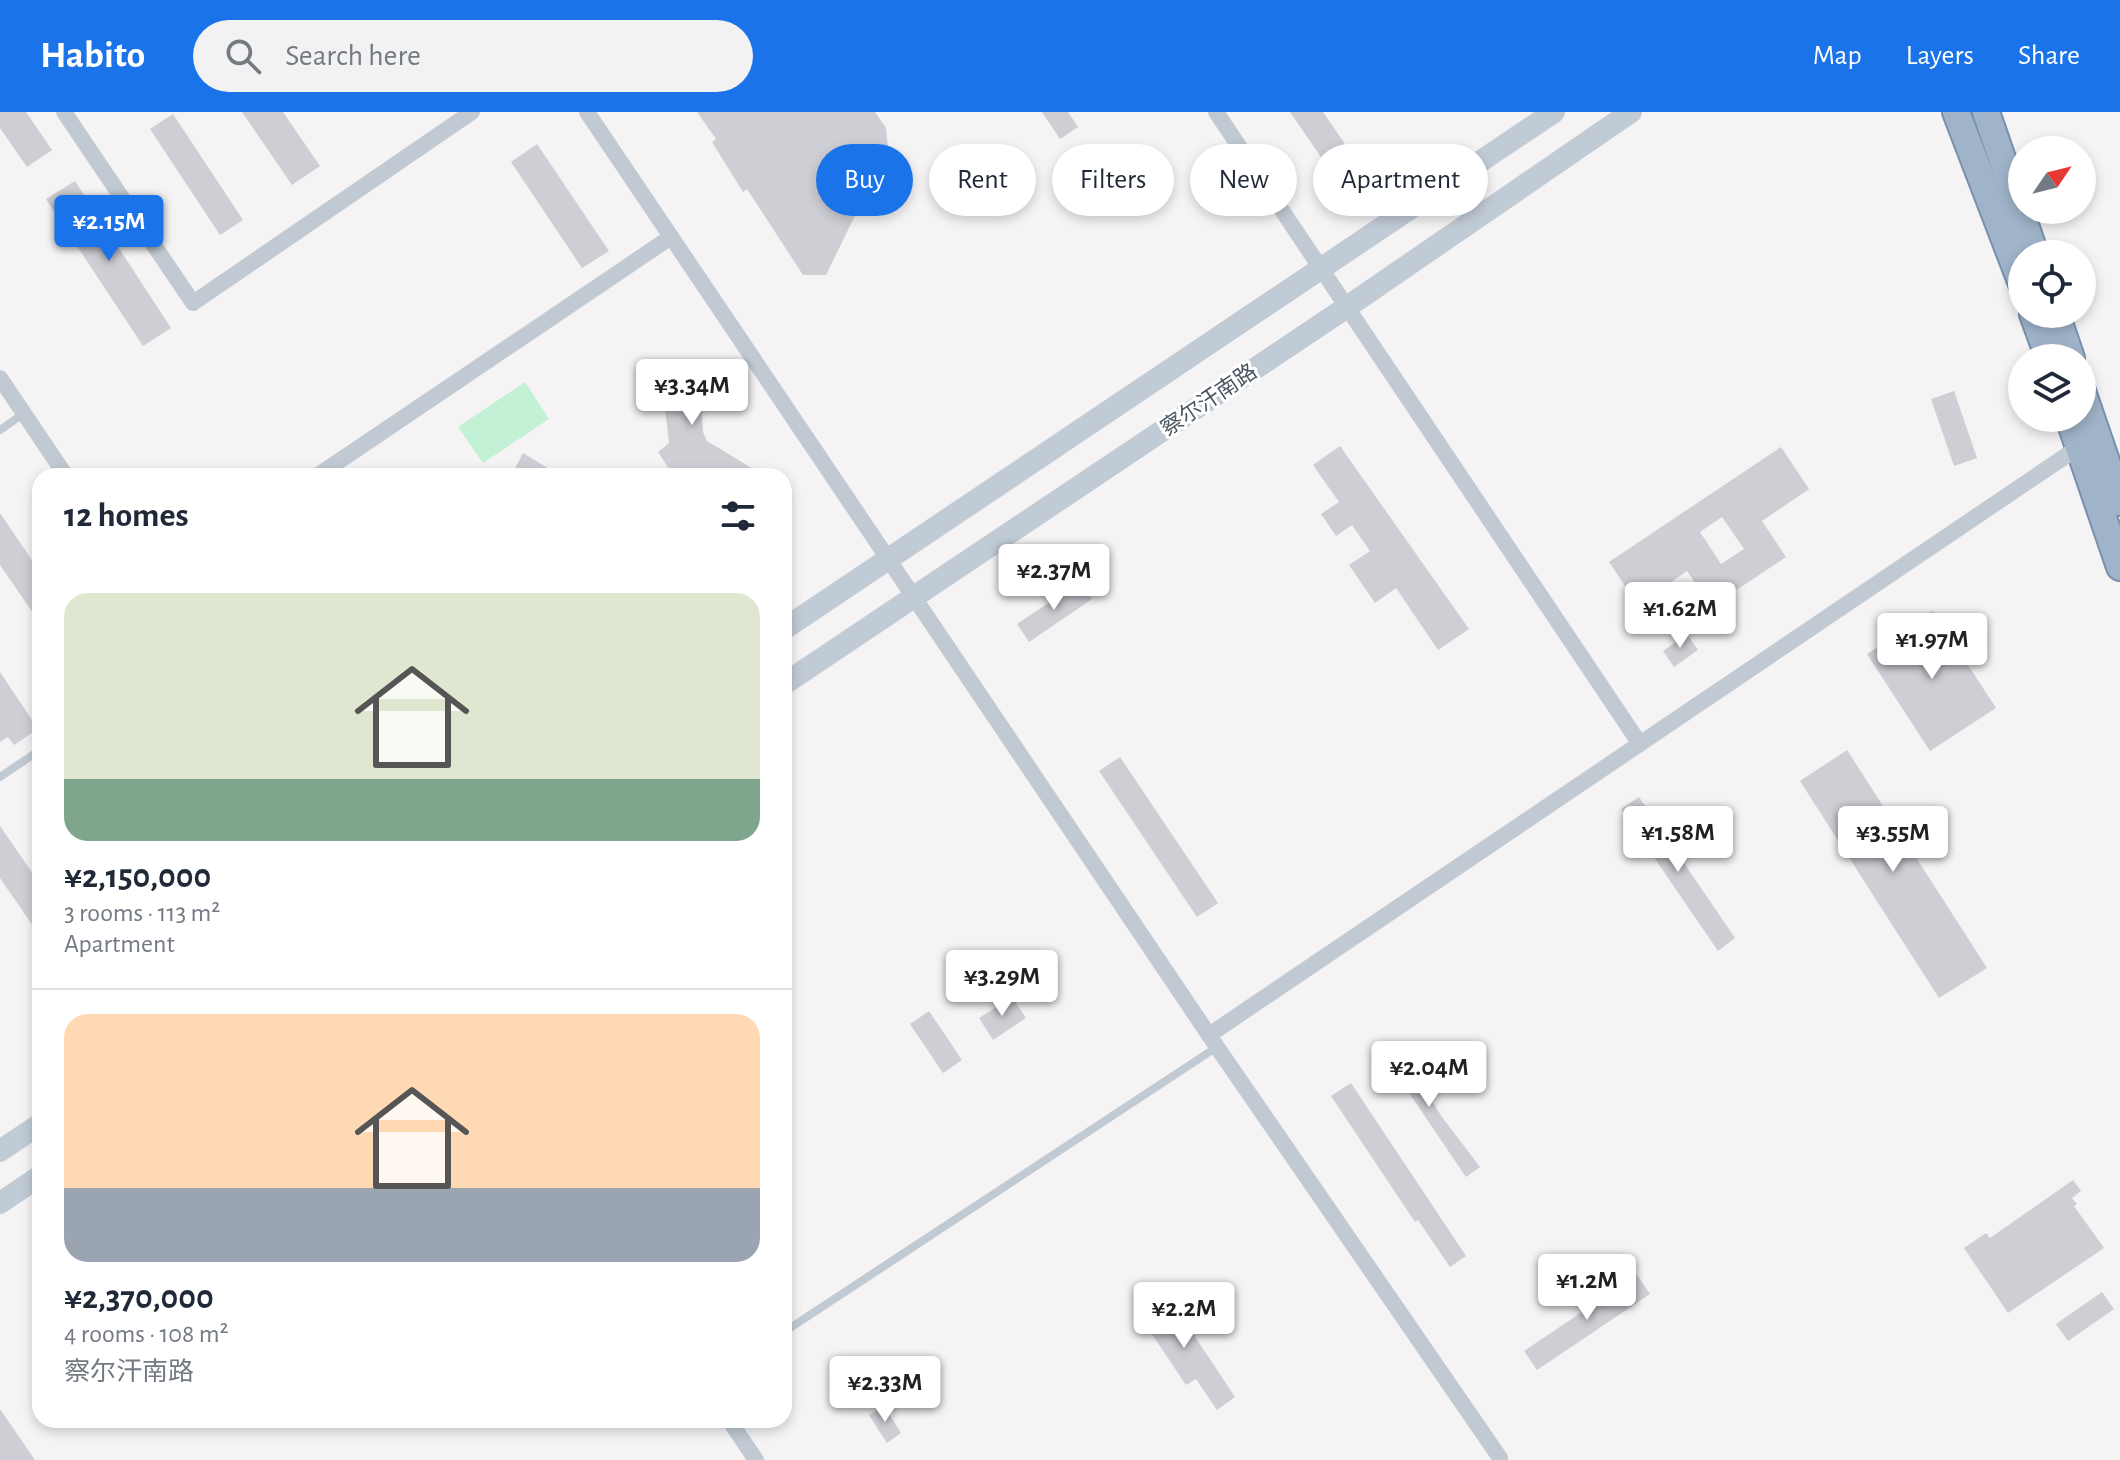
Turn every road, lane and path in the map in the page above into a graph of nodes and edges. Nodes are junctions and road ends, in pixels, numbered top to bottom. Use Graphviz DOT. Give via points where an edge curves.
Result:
graph roads {
  1 [pos="64,112"];
  2 [pos="472,112"];
  3 [pos="587,112"];
  4 [pos="1216,112"];
  5 [pos="1554,112"];
  6 [pos="1631,112"];
  7 [pos="1956,112"];
  8 [pos="1986,112"];
  9 [pos="671,237"];
  10 [pos="2030,240"];
  11 [pos="2008,248"];
  12 [pos="1321,269"];
  13 [pos="1347,307"];
  14 [pos="0,378"];
  15 [pos="24,414"];
  16 [pos="0,430"];
  17 [pos="2074,432"];
  18 [pos="2096,432"];
  19 [pos="2079,447"];
  20 [pos="61,468"];
  21 [pos="329,468"];
  22 [pos="2120,502"];
  23 [pos="889,559"];
  24 [pos="2120,567"];
  25 [pos="915,598"];
  26 [pos="792,624"];
  27 [pos="792,679"];
  28 [pos="1640,744"];
  29 [pos="32,755"];
  30 [pos="0,777"];
  31 [pos="1213,1041"];
  32 [pos="32,1129"];
  33 [pos="0,1151"];
  34 [pos="32,1181"];
  35 [pos="0,1203"];
  36 [pos="792,1327"];
  37 [pos="734,1428"];
  38 [pos="1498,1459"];
  39 [pos="756,1460"];
  1 -- 2 [label="street" via="193,303"];
  3 -- 9 [label="street"];
  4 -- 12 [label="street"];
  5 -- 12 [label="main road"];
  6 -- 13 [label="main road, 察尔汗南路"];
  7 -- 11 [label="highway"];
  8 -- 10 [label="highway"];
  9 -- 21 [label="street"];
  9 -- 23 [label="street"];
  12 -- 13 [label="street"];
  12 -- 23 [label="main road"];
  13 -- 25 [label="main road, 察尔汗南路"];
  13 -- 28 [label="street"];
  14 -- 15 [label="street"];
  15 -- 16 [label="lane"];
  15 -- 20 [label="street"];
  17 -- 19 [label="highway"];
  18 -- 22 [label="highway"];
  19 -- 24 [label="highway"];
  19 -- 28 [label="street"];
  23 -- 25 [label="street"];
  23 -- 26 [label="main road"];
  25 -- 27 [label="main road, 察尔汗南路"];
  25 -- 31 [label="street"];
  28 -- 31 [label="street"];
  29 -- 30 [label="lane"];
  31 -- 36 [label="lane"];
  31 -- 38 [label="street"];
  32 -- 33 [label="main road"];
  34 -- 35 [label="main road"];
  37 -- 39 [label="street"];
}
